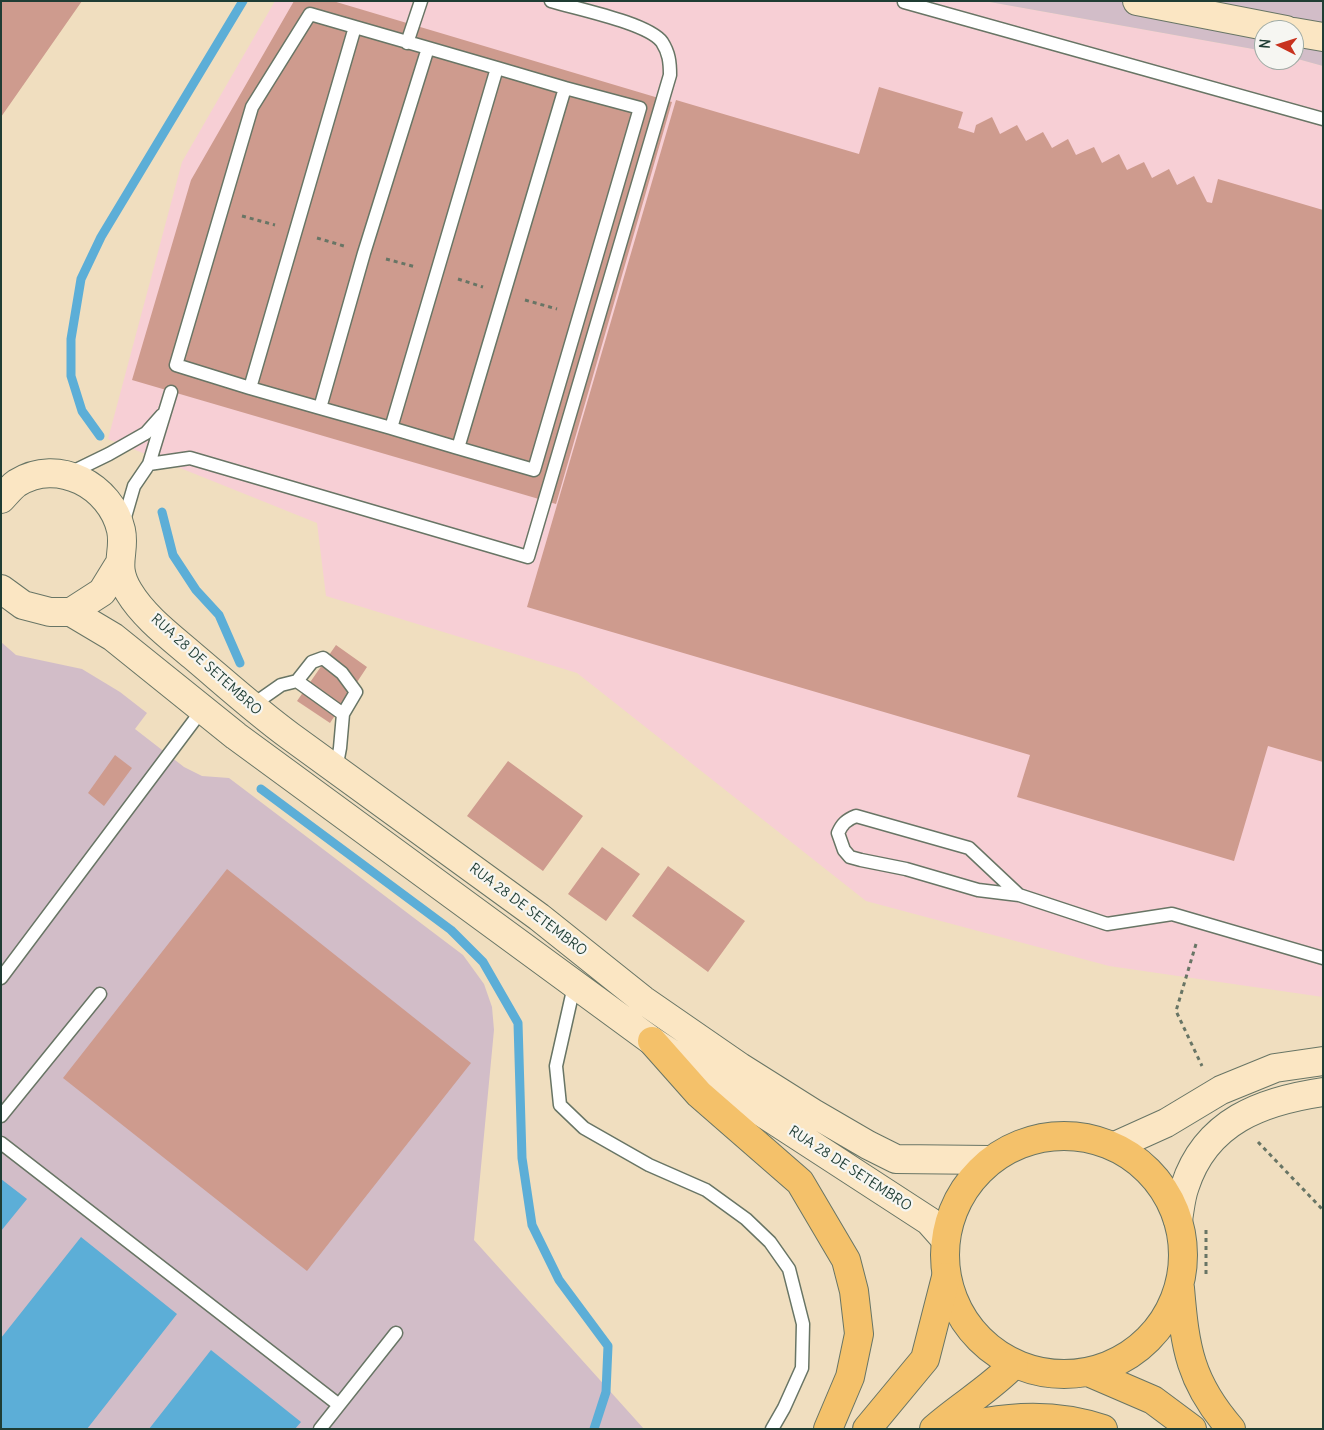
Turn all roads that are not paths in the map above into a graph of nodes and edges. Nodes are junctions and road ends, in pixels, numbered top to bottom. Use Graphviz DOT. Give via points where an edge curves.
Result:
graph roads {
  1 [pos="421,1"];
  2 [pos="551,1"];
  3 [pos="904,2"];
  4 [pos="1146,2"];
  5 [pos="1254,24"];
  6 [pos="355,27"];
  7 [pos="1304,34"];
  8 [pos="1323,37"];
  9 [pos="407,43"];
  10 [pos="428,48"];
  11 [pos="497,68"];
  12 [pos="565,88"];
  13 [pos="1323,119"];
  14 [pos="250,388"];
  15 [pos="172,392"];
  16 [pos="320,408"];
  17 [pos="165,411"];
  18 [pos="391,428"];
  19 [pos="458,448"];
  20 [pos="149,464"];
  21 [pos="66,474"];
  22 [pos="7,488"];
  23 [pos="122,531"];
  24 [pos="118,566"];
  25 [pos="1,589"];
  26 [pos="71,612"];
  27 [pos="297,681"];
  28 [pos="251,706"];
  29 [pos="202,710"];
  30 [pos="343,714"];
  31 [pos="336,769"];
  32 [pos="1019,896"];
  33 [pos="1323,958"];
  34 [pos="1,978"];
  35 [pos="574,986"];
  36 [pos="100,994"];
  37 [pos="652,1042"];
  38 [pos="1323,1061"];
  39 [pos="1323,1092"];
  40 [pos="1,1116"];
  41 [pos="1,1143"];
  42 [pos="1115,1146"];
  43 [pos="990,1160"];
  44 [pos="1178,1220"];
  45 [pos="945,1239"];
  46 [pos="946,1277"];
  47 [pos="1180,1285"];
  48 [pos="396,1333"];
  49 [pos="1014,1364"];
  50 [pos="1088,1372"];
  51 [pos="339,1405"];
  52 [pos="320,1429"];
  53 [pos="772,1429"];
  54 [pos="828,1429"];
  55 [pos="866,1429"];
  56 [pos="934,1429"];
  57 [pos="956,1429"];
  58 [pos="1103,1429"];
  59 [pos="1192,1429"];
  60 [pos="1231,1429"];
  1 -- 9 [label="lane"];
  2 -- 20 [label="lane" via="646,29 666,49 670,58 670,75 528,557 190,458"];
  3 -- 13 [label="lane"];
  4 -- 5 [label="main road"];
  6 -- 9 [label="lane"];
  6 -- 14 [label="lane"];
  6 -- 14 [label="lane" via="310,14 252,107 221,210 176,365"];
  7 -- 8 [label="main road"];
  9 -- 10 [label="lane"];
  10 -- 11 [label="lane"];
  10 -- 16 [label="lane"];
  11 -- 12 [label="lane"];
  11 -- 18 [label="lane"];
  12 -- 19 [label="lane"];
  12 -- 19 [label="lane" via="640,108 580,316 534,470"];
  14 -- 16 [label="lane"];
  15 -- 17 [label="lane"];
  16 -- 18 [label="lane"];
  17 -- 20 [label="lane"];
  17 -- 21 [label="lane" via="146,433"];
  18 -- 19 [label="lane"];
  20 -- 23 [label="lane" via="134,486"];
  21 -- 22 [label="main road, RUA 28 DE SETEMBRO" via="41,474"];
  21 -- 23 [label="main road, RUA 28 DE SETEMBRO" via="92,485 112,505"];
  23 -- 24 [label="main road, RUA 28 DE SETEMBRO"];
  24 -- 26 [label="main road, RUA 28 DE SETEMBRO" via="102,592"];
  24 -- 28 [label="main road, RUA 28 DE SETEMBRO" via="129,592 156,624"];
  25 -- 26 [label="main road, RUA 28 DE SETEMBRO" via="23,606 50,612"];
  26 -- 29 [label="main road, RUA 28 DE SETEMBRO" via="113,637"];
  27 -- 28 [label="lane" via="281,685"];
  27 -- 30 [label="lane"];
  27 -- 30 [label="lane" via="312,662 324,658 342,673 356,692"];
  28 -- 31 [label="main road, RUA 28 DE SETEMBRO"];
  29 -- 34 [label="lane"];
  29 -- 35 [label="main road, RUA 28 DE SETEMBRO"];
  30 -- 31 [label="lane"];
  31 -- 43 [label="main road, RUA 28 DE SETEMBRO" via="539,917 643,1000 740,1067 868,1146 896,1158"];
  32 -- 32 [label="lane" via="969,848 856,816 841,825 838,833 850,857 978,890"];
  32 -- 33 [label="lane" via="1107,924 1172,914"];
  35 -- 37 [label="main road, RUA 28 DE SETEMBRO"];
  35 -- 53 [label="lane" via="556,1066 560,1105 584,1128 649,1165 706,1190 746,1219 770,1242 789,1269 804,1324 802,1368"];
  36 -- 40 [label="lane"];
  37 -- 45 [label="main road, RUA 28 DE SETEMBRO" via="929,1221"];
  37 -- 54 [label="main road" via="699,1094 800,1182 846,1260 854,1291 859,1334 850,1377"];
  38 -- 42 [label="main road" via="1276,1068 1221,1090 1166,1122"];
  39 -- 44 [label="main road" via="1288,1097 1261,1106 1215,1134 1200,1154 1185,1186"];
  41 -- 51 [label="lane"];
  42 -- 43 [label="main road" via="1084,1136 1051,1136 1018,1144"];
  42 -- 44 [label="main road" via="1143,1164 1164,1190"];
  43 -- 45 [label="main road" via="968,1182 953,1209"];
  44 -- 47 [label="main road" via="1184,1252"];
  45 -- 46 [label="main road"];
  46 -- 49 [label="main road" via="959,1312 971,1328 982,1342"];
  46 -- 55 [label="main road" via="925,1360"];
  47 -- 50 [label="main road" via="1167,1316 1146,1342 1119,1361"];
  47 -- 60 [label="main road" via="1184,1341 1194,1370 1204,1393"];
  48 -- 51 [label="lane"];
  49 -- 50 [label="main road" via="1050,1374"];
  49 -- 56 [label="main road"];
  50 -- 59 [label="main road" via="1153,1400"];
  51 -- 52 [label="lane"];
  57 -- 58 [label="main road" via="1004,1418 1043,1416"];
}
